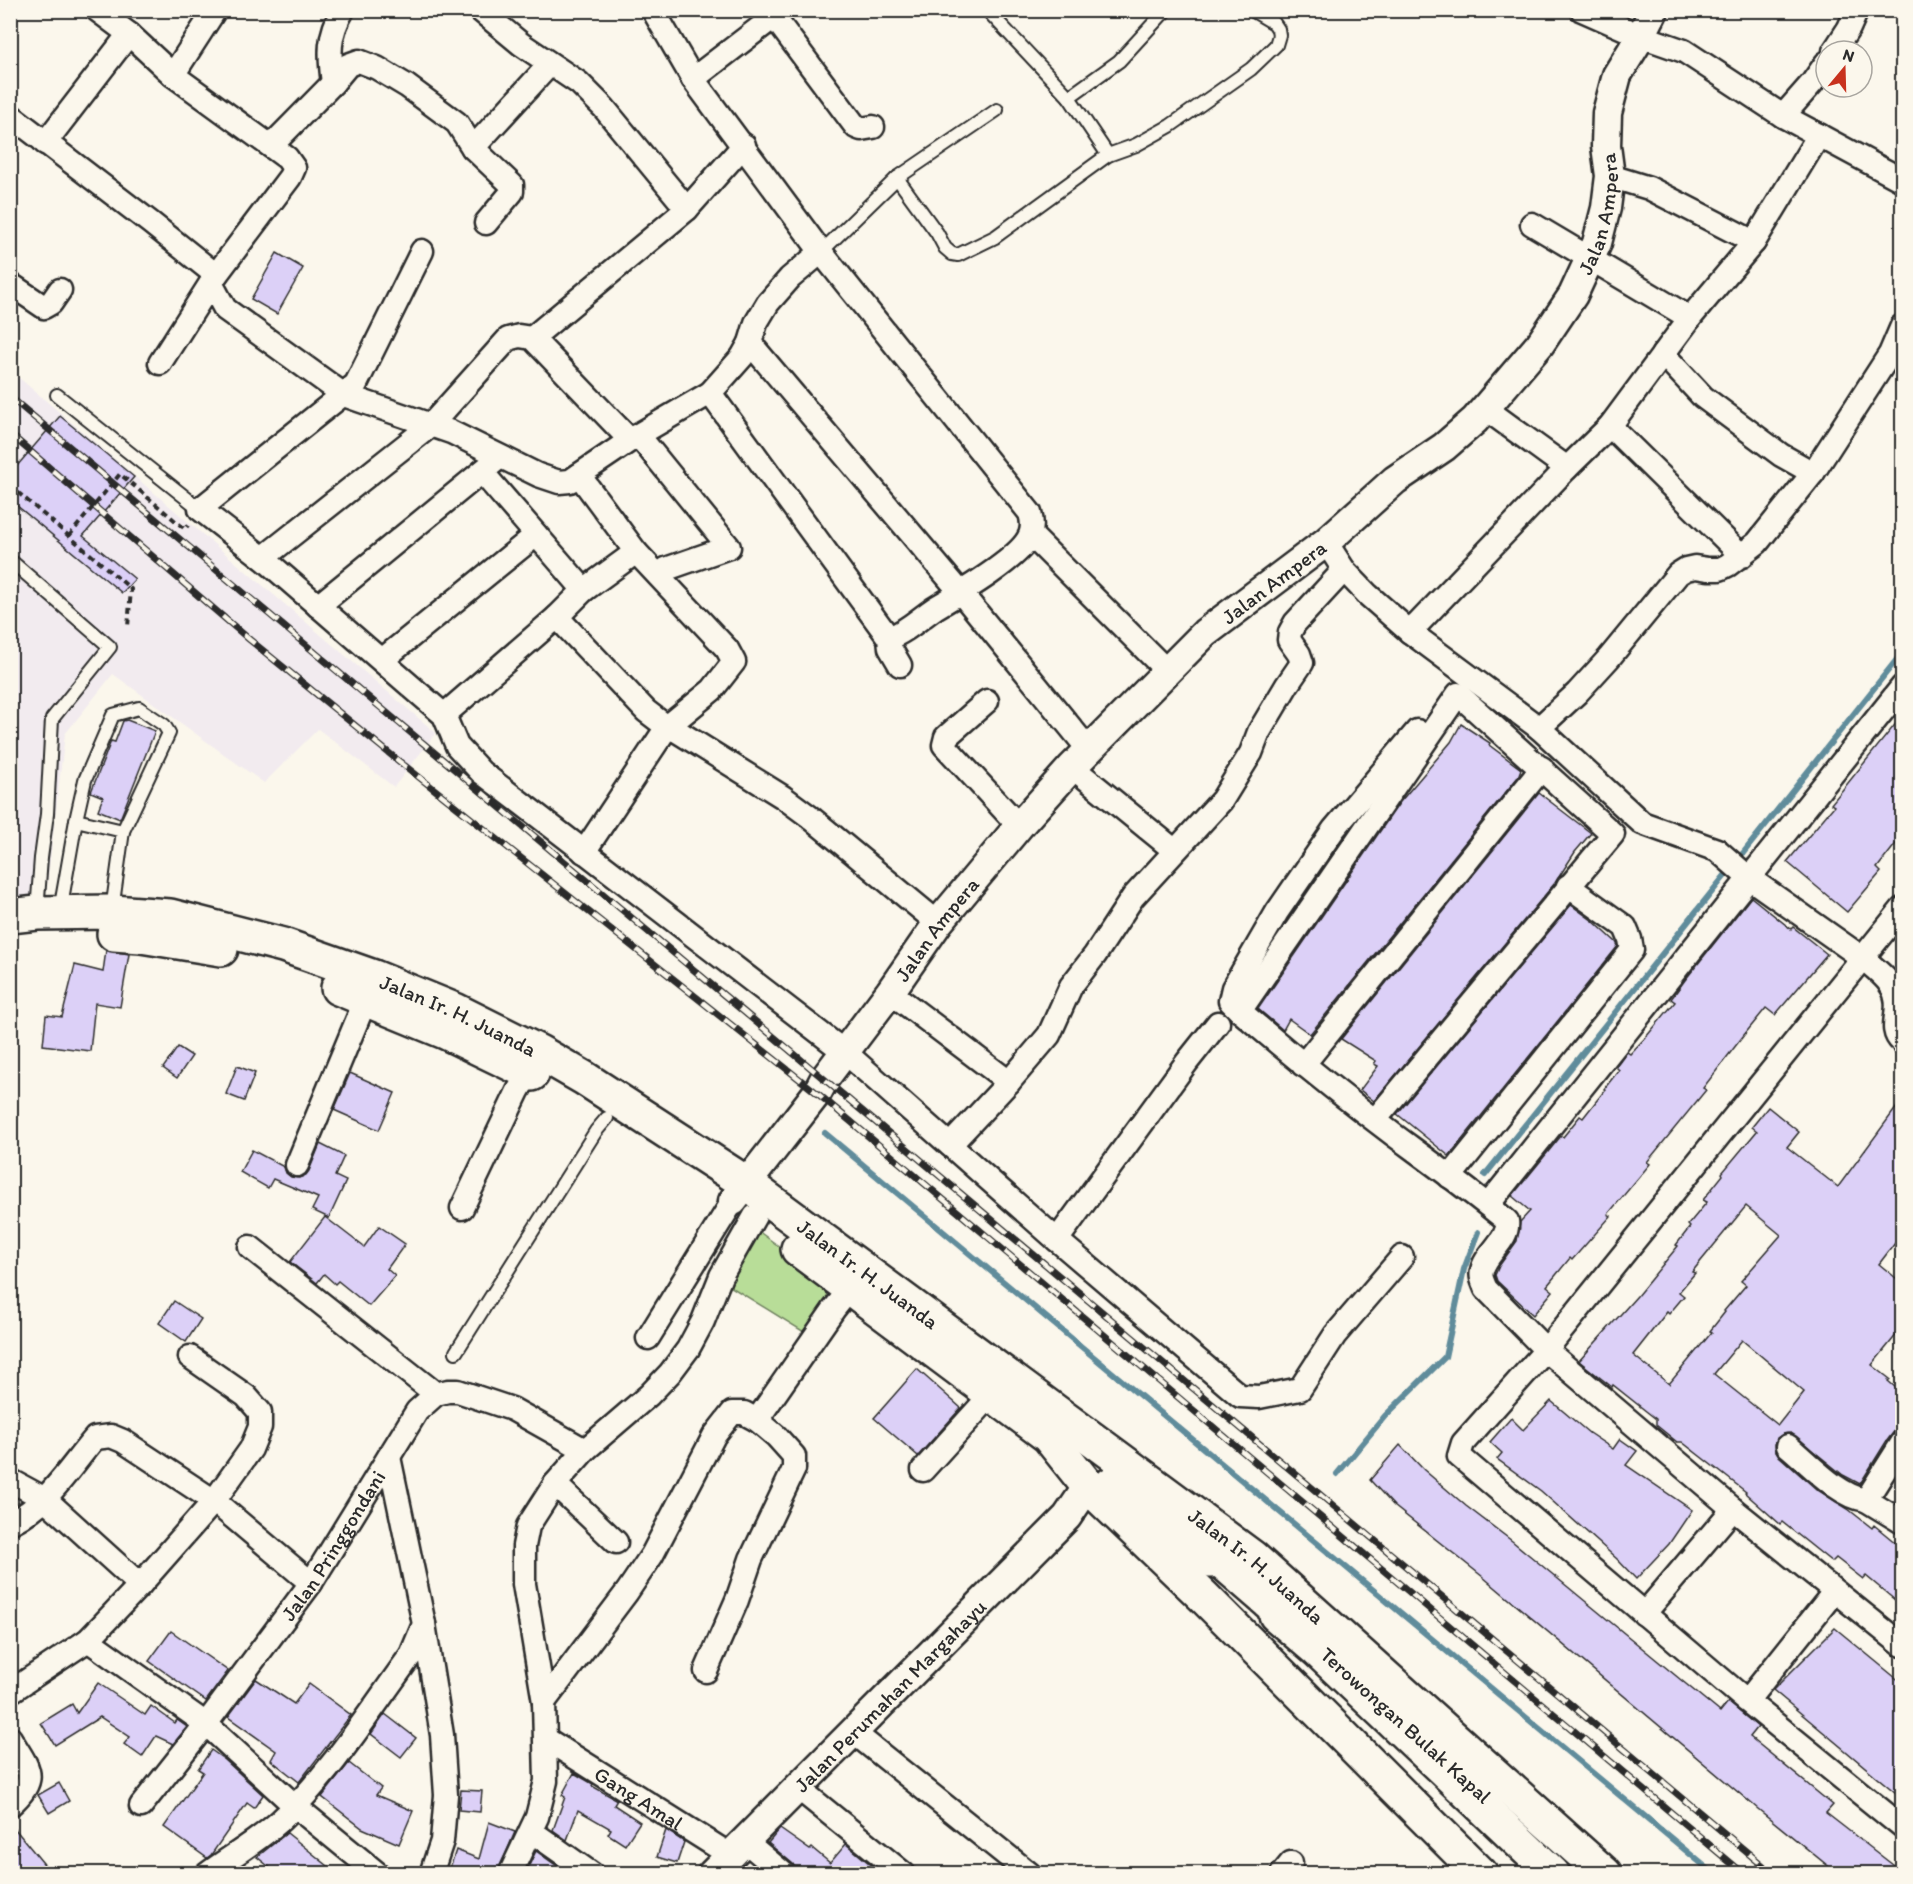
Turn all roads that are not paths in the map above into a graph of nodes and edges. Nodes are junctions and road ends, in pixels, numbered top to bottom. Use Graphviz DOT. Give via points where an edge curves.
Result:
graph roads {
  1 [pos="97,10"];
  2 [pos="215,10"];
  3 [pos="344,10"];
  4 [pos="480,10"];
  5 [pos="653,10"];
  6 [pos="987,10"];
  7 [pos="1166,10"];
  8 [pos="1252,10"];
  9 [pos="1654,10"];
  10 [pos="1857,10"];
  11 [pos="1584,11"];
  12 [pos="778,14"];
  13 [pos="129,34"];
  14 [pos="1641,36"];
  15 [pos="1842,39"];
  16 [pos="550,64"];
  17 [pos="173,75"];
  18 [pos="693,79"];
  19 [pos="1814,80"];
  20 [pos="333,83"];
  21 [pos="1069,97"];
  22 [pos="997,110"];
  23 [pos="10,115"];
  24 [pos="1783,117"];
  25 [pos="873,127"];
  26 [pos="1819,135"];
  27 [pos="45,142"];
  28 [pos="744,145"];
  29 [pos="270,146"];
  30 [pos="473,148"];
  31 [pos="1108,155"];
  32 [pos="1610,176"];
  33 [pos="897,178"];
  34 [pos="1902,180"];
  35 [pos="687,209"];
  36 [pos="486,223"];
  37 [pos="1532,224"];
  38 [pos="1754,242"];
  39 [pos="422,251"];
  40 [pos="821,252"];
  41 [pos="1590,260"];
  42 [pos="214,279"];
  43 [pos="10,284"];
  44 [pos="60,290"];
  45 [pos="1690,318"];
  46 [pos="1902,326"];
  47 [pos="532,338"];
  48 [pos="750,343"];
  49 [pos="1663,354"];
  50 [pos="1896,359"];
  51 [pos="160,363"];
  52 [pos="710,393"];
  53 [pos="57,395"];
  54 [pos="344,395"];
  55 [pos="1486,409"];
  56 [pos="430,426"];
  57 [pos="1610,426"];
  58 [pos="634,438"];
  59 [pos="500,457"];
  60 [pos="1567,468"];
  61 [pos="482,472"];
  62 [pos="1813,473"];
  63 [pos="579,475"];
  64 [pos="200,510"];
  65 [pos="536,535"];
  66 [pos="1030,535"];
  67 [pos="1326,542"];
  68 [pos="636,552"];
  69 [pos="1742,556"];
  70 [pos="263,558"];
  71 [pos="10,560"];
  72 [pos="1344,570"];
  73 [pos="658,575"];
  74 [pos="584,590"];
  75 [pos="962,594"];
  76 [pos="318,606"];
  77 [pos="557,617"];
  78 [pos="1410,632"];
  79 [pos="889,638"];
  80 [pos="382,660"];
  81 [pos="900,665"];
  82 [pos="1167,671"];
  83 [pos="1466,672"];
  84 [pos="1902,687"];
  85 [pos="987,701"];
  86 [pos="444,715"];
  87 [pos="667,727"];
  88 [pos="1539,728"];
  89 [pos="1080,759"];
  90 [pos="1542,768"];
  91 [pos="75,820"];
  92 [pos="1019,826"];
  93 [pos="123,831"];
  94 [pos="1174,850"];
  95 [pos="584,852"];
  96 [pos="1749,878"];
  97 [pos="1568,886"];
  98 [pos="1902,909"];
  99 [pos="112,912"];
  100 [pos="31,922"];
  101 [pos="938,923"];
  102 [pos="1864,959"];
  103 [pos="890,992"];
  104 [pos="366,999"];
  105 [pos="1240,1011"];
  106 [pos="1218,1023"];
  107 [pos="1902,1042"];
  108 [pos="846,1053"];
  109 [pos="1303,1065"];
  110 [pos="529,1072"];
  111 [pos="1009,1082"];
  112 [pos="607,1118"];
  113 [pos="1375,1120"];
  114 [pos="950,1145"];
  115 [pos="297,1165"];
  116 [pos="1450,1177"];
  117 [pos="745,1200"];
  118 [pos="1488,1205"];
  119 [pos="462,1208"];
  120 [pos="1057,1240"];
  121 [pos="250,1247"];
  122 [pos="1402,1257"];
  123 [pos="850,1289"];
  124 [pos="648,1338"];
  125 [pos="1546,1350"];
  126 [pos="456,1352"];
  127 [pos="190,1357"];
  128 [pos="992,1380"];
  129 [pos="436,1394"];
  130 [pos="757,1420"];
  131 [pos="1048,1436"];
  132 [pos="1902,1443"];
  133 [pos="1788,1446"];
  134 [pos="585,1450"];
  135 [pos="389,1457"];
  136 [pos="923,1470"];
  137 [pos="10,1480"];
  138 [pos="555,1485"];
  139 [pos="45,1499"];
  140 [pos="1866,1500"];
  141 [pos="214,1501"];
  142 [pos="1078,1502"];
  143 [pos="1733,1509"];
  144 [pos="1902,1522"];
  145 [pos="10,1523"];
  146 [pos="616,1542"];
  147 [pos="311,1583"];
  148 [pos="140,1585"];
  149 [pos="1834,1592"];
  150 [pos="1644,1614"];
  151 [pos="424,1623"];
  152 [pos="88,1640"];
  153 [pos="1902,1645"];
  154 [pos="706,1671"];
  155 [pos="10,1692"];
  156 [pos="1747,1701"];
  157 [pos="543,1702"];
  158 [pos="206,1724"];
  159 [pos="853,1732"];
  160 [pos="10,1738"];
  161 [pos="546,1739"];
  162 [pos="797,1787"];
  163 [pos="10,1805"];
  164 [pos="141,1806"];
  165 [pos="295,1806"];
  166 [pos="1902,1827"];
  167 [pos="531,1831"];
  168 [pos="718,1849"];
  169 [pos="1479,1873"];
  170 [pos="207,1874"];
  171 [pos="378,1874"];
  172 [pos="431,1874"];
  173 [pos="510,1874"];
  174 [pos="591,1874"];
  175 [pos="784,1874"];
  176 [pos="904,1874"];
  177 [pos="1030,1874"];
  178 [pos="1553,1874"];
  179 [pos="1573,1874"];
  180 [pos="1605,1874"];
  1 -- 13 [label="street"];
  2 -- 17 [label="street"];
  3 -- 20 [label="street" via="336,23 329,55"];
  4 -- 16 [label="street"];
  5 -- 18 [label="street"];
  6 -- 21 [label="lane"];
  7 -- 21 [label="lane" via="1119,61"];
  8 -- 31 [label="lane" via="1278,29 1275,45 1251,69 1170,126"];
  9 -- 14 [label="street, Jalan Ampera"];
  10 -- 15 [label="street"];
  11 -- 14 [label="street"];
  12 -- 18 [label="street"];
  12 -- 25 [label="street" via="856,127"];
  13 -- 17 [label="street"];
  13 -- 27 [label="street"];
  14 -- 24 [label="street" via="1684,51"];
  14 -- 32 [label="street, Jalan Ampera" via="1617,75 1607,113"];
  16 -- 30 [label="street"];
  16 -- 35 [label="street" via="579,83 604,108"];
  17 -- 29 [label="street"];
  18 -- 28 [label="street"];
  19 -- 24 [label="street"];
  20 -- 29 [label="street"];
  20 -- 30 [label="street" via="353,61 378,68 457,123"];
  21 -- 31 [label="lane"];
  22 -- 33 [label="lane"];
  23 -- 27 [label="street"];
  24 -- 26 [label="street"];
  26 -- 34 [label="street"];
  26 -- 38 [label="street"];
  27 -- 42 [label="street" via="151,223"];
  28 -- 35 [label="street"];
  28 -- 40 [label="street"];
  29 -- 42 [label="street" via="294,168"];
  30 -- 36 [label="street" via="512,185 512,192"];
  31 -- 33 [label="lane" via="995,237 958,255 945,248"];
  32 -- 38 [label="street" via="1649,188"];
  32 -- 41 [label="street, Jalan Ampera" via="1606,208"];
  33 -- 40 [label="lane"];
  35 -- 47 [label="street"];
  37 -- 41 [label="street"];
  38 -- 45 [label="street"];
  39 -- 54 [label="street" via="356,384"];
  40 -- 48 [label="street" via="768,303"];
  40 -- 66 [label="street" via="1030,513"];
  41 -- 45 [label="street"];
  41 -- 55 [label="street, Jalan Ampera" via="1573,295 1539,344"];
  42 -- 51 [label="street"];
  42 -- 54 [label="street" via="225,309"];
  43 -- 44 [label="street" via="44,307"];
  45 -- 49 [label="street"];
  46 -- 50 [label="street"];
  47 -- 56 [label="street" via="508,339"];
  47 -- 58 [label="street"];
  48 -- 52 [label="street"];
  48 -- 75 [label="street"];
  49 -- 57 [label="street"];
  49 -- 62 [label="street" via="1703,397 1781,455"];
  50 -- 62 [label="street"];
  52 -- 58 [label="street"];
  52 -- 79 [label="street"];
  53 -- 64 [label="lane"];
  54 -- 56 [label="street"];
  54 -- 64 [label="street"];
  55 -- 60 [label="street"];
  55 -- 67 [label="street, Jalan Ampera" via="1444,447 1395,480"];
  56 -- 59 [label="street" via="451,432"];
  56 -- 70 [label="street"];
  57 -- 60 [label="street"];
  57 -- 69 [label="street"];
  58 -- 63 [label="street"];
  58 -- 73 [label="street" via="729,547"];
  59 -- 61 [label="street"];
  59 -- 63 [label="street" via="559,482"];
  60 -- 78 [label="street"];
  61 -- 65 [label="street"];
  61 -- 76 [label="street"];
  62 -- 69 [label="street"];
  63 -- 68 [label="street"];
  64 -- 70 [label="street"];
  65 -- 74 [label="street"];
  65 -- 80 [label="street"];
  66 -- 75 [label="street" via="1018,551"];
  66 -- 82 [label="street"];
  67 -- 72 [label="street"];
  67 -- 82 [label="street, Jalan Ampera" via="1205,633"];
  68 -- 73 [label="street"];
  68 -- 74 [label="street"];
  69 -- 88 [label="street" via="1720,569 1695,567 1678,574 1610,658"];
  70 -- 76 [label="street"];
  71 -- 100 [label="lane" via="110,647 52,718 46,813"];
  72 -- 78 [label="street"];
  72 -- 94 [label="street" via="1294,622 1289,640 1302,663 1222,800"];
  73 -- 87 [label="street" via="727,649 734,662 712,690"];
  74 -- 77 [label="street"];
  75 -- 79 [label="street"];
  75 -- 89 [label="street"];
  76 -- 80 [label="street"];
  77 -- 86 [label="street"];
  77 -- 87 [label="street" via="646,711"];
  78 -- 83 [label="street"];
  79 -- 81 [label="street"];
  80 -- 86 [label="street"];
  82 -- 89 [label="street, Jalan Ampera"];
  83 -- 88 [label="street"];
  83 -- 105 [label="street" via="1334,829 1277,912 1233,988 1230,1001"];
  84 -- 96 [label="street"];
  85 -- 92 [label="street" via="946,736 944,745"];
  86 -- 95 [label="street" via="457,746 482,772"];
  87 -- 95 [label="street"];
  87 -- 101 [label="street" via="783,797"];
  88 -- 96 [label="street" via="1642,823 1717,850"];
  89 -- 92 [label="street, Jalan Ampera"];
  89 -- 94 [label="street"];
  90 -- 97 [label="street" via="1613,834"];
  90 -- 105 [label="street" via="1458,694"];
  90 -- 109 [label="street"];
  91 -- 93 [label="lane"];
  91 -- 93 [label="lane" via="85,780 113,716 139,708 165,725 170,733"];
  91 -- 100 [label="lane"];
  92 -- 101 [label="street, Jalan Ampera"];
  93 -- 99 [label="lane"];
  94 -- 111 [label="street" via="1133,897 1071,986 1048,1035"];
  95 -- 108 [label="street"];
  96 -- 102 [label="street"];
  96 -- 118 [label="street"];
  97 -- 113 [label="street"];
  97 -- 116 [label="street" via="1625,927 1632,950"];
  98 -- 102 [label="street"];
  99 -- 100 [label="highway, Jalan Ir. H. Juanda"];
  99 -- 117 [label="highway, Jalan Ir. H. Juanda" via="170,916 283,945 455,1010 584,1078"];
  100 -- 104 [label="highway, Jalan Ir. H. Juanda" via="218,948"];
  101 -- 103 [label="street, Jalan Ampera"];
  102 -- 107 [label="street" via="1890,984 1897,999 1894,1029"];
  102 -- 125 [label="street"];
  103 -- 108 [label="street, Jalan Ampera"];
  103 -- 111 [label="street"];
  104 -- 110 [label="highway, Jalan Ir. H. Juanda"];
  104 -- 115 [label="street"];
  105 -- 109 [label="street"];
  106 -- 120 [label="street"];
  108 -- 114 [label="street"];
  108 -- 117 [label="street, Jalan Ampera" via="825,1078"];
  109 -- 113 [label="street"];
  110 -- 112 [label="highway, Jalan Ir. H. Juanda"];
  110 -- 119 [label="street"];
  111 -- 114 [label="street"];
  112 -- 117 [label="highway, Jalan Ir. H. Juanda" via="692,1172"];
  112 -- 126 [label="lane"];
  113 -- 116 [label="street"];
  114 -- 120 [label="street"];
  116 -- 118 [label="street"];
  117 -- 123 [label="highway, Jalan Ir. H. Juanda"];
  117 -- 124 [label="street"];
  117 -- 128 [label="highway, Jalan Ir. H. Juanda"];
  117 -- 134 [label="street" via="721,1276 688,1348 649,1395"];
  118 -- 125 [label="street" via="1507,1221 1508,1229 1482,1270 1482,1280 1486,1289"];
  120 -- 122 [label="street" via="1240,1396 1259,1397 1300,1389 1335,1335"];
  121 -- 129 [label="street"];
  123 -- 128 [label="highway, Jalan Ir. H. Juanda"];
  123 -- 130 [label="street"];
  125 -- 143 [label="street"];
  125 -- 150 [label="street" via="1463,1443 1459,1456"];
  127 -- 141 [label="street" via="246,1396 260,1412 260,1427 251,1449"];
  128 -- 131 [label="highway, Jalan Ir. H. Juanda"];
  128 -- 136 [label="street"];
  128 -- 179 [label="highway, Terowongan Bulak Kapal" via="1312,1640"];
  128 -- 180 [label="highway, Jalan Ir. H. Juanda" via="1252,1557"];
  129 -- 134 [label="street" via="458,1391 512,1409"];
  129 -- 135 [label="street, Jalan Pringgondani" via="417,1411"];
  130 -- 154 [label="street" via="794,1456 794,1469 751,1559"];
  130 -- 157 [label="street" via="744,1413 732,1413 714,1436 652,1556"];
  131 -- 142 [label="highway, Jalan Ir. H. Juanda"];
  131 -- 178 [label="highway, Terowongan Bulak Kapal" via="1226,1573 1317,1650"];
  132 -- 140 [label="street"];
  133 -- 140 [label="street" via="1833,1484"];
  134 -- 138 [label="street"];
  135 -- 147 [label="street, Jalan Pringgondani"];
  135 -- 151 [label="street"];
  137 -- 139 [label="street"];
  138 -- 146 [label="street"];
  138 -- 157 [label="street" via="528,1526 524,1546 524,1584"];
  139 -- 141 [label="street" via="96,1438 111,1436"];
  139 -- 145 [label="street"];
  139 -- 148 [label="street"];
  140 -- 144 [label="street"];
  141 -- 147 [label="street"];
  141 -- 148 [label="street"];
  142 -- 159 [label="street, Jalan Perumahan Margahayu"];
  142 -- 169 [label="highway, Jalan Ir. H. Juanda" via="1203,1597"];
  143 -- 149 [label="street"];
  143 -- 150 [label="street"];
  147 -- 158 [label="street, Jalan Pringgondani"];
  148 -- 152 [label="street"];
  149 -- 153 [label="street"];
  149 -- 156 [label="street"];
  150 -- 156 [label="street"];
  151 -- 165 [label="street" via="411,1655 341,1752"];
  151 -- 172 [label="street" via="442,1735 446,1795 441,1841"];
  152 -- 155 [label="street"];
  152 -- 158 [label="street"];
  156 -- 166 [label="street"];
  157 -- 161 [label="street"];
  158 -- 164 [label="street, Jalan Pringgondani"];
  158 -- 165 [label="street"];
  159 -- 162 [label="street, Jalan Perumahan Margahayu"];
  159 -- 177 [label="street"];
  160 -- 163 [label="street" via="30,1779 24,1792"];
  161 -- 167 [label="street" via="546,1781"];
  161 -- 168 [label="street, Gang Amal"];
  162 -- 168 [label="street, Jalan Perumahan Margahayu"];
  162 -- 176 [label="street"];
  165 -- 170 [label="street"];
  165 -- 171 [label="street"];
  167 -- 173 [label="street"];
  167 -- 174 [label="street"];
  168 -- 175 [label="street, Gang Amal"];
}
